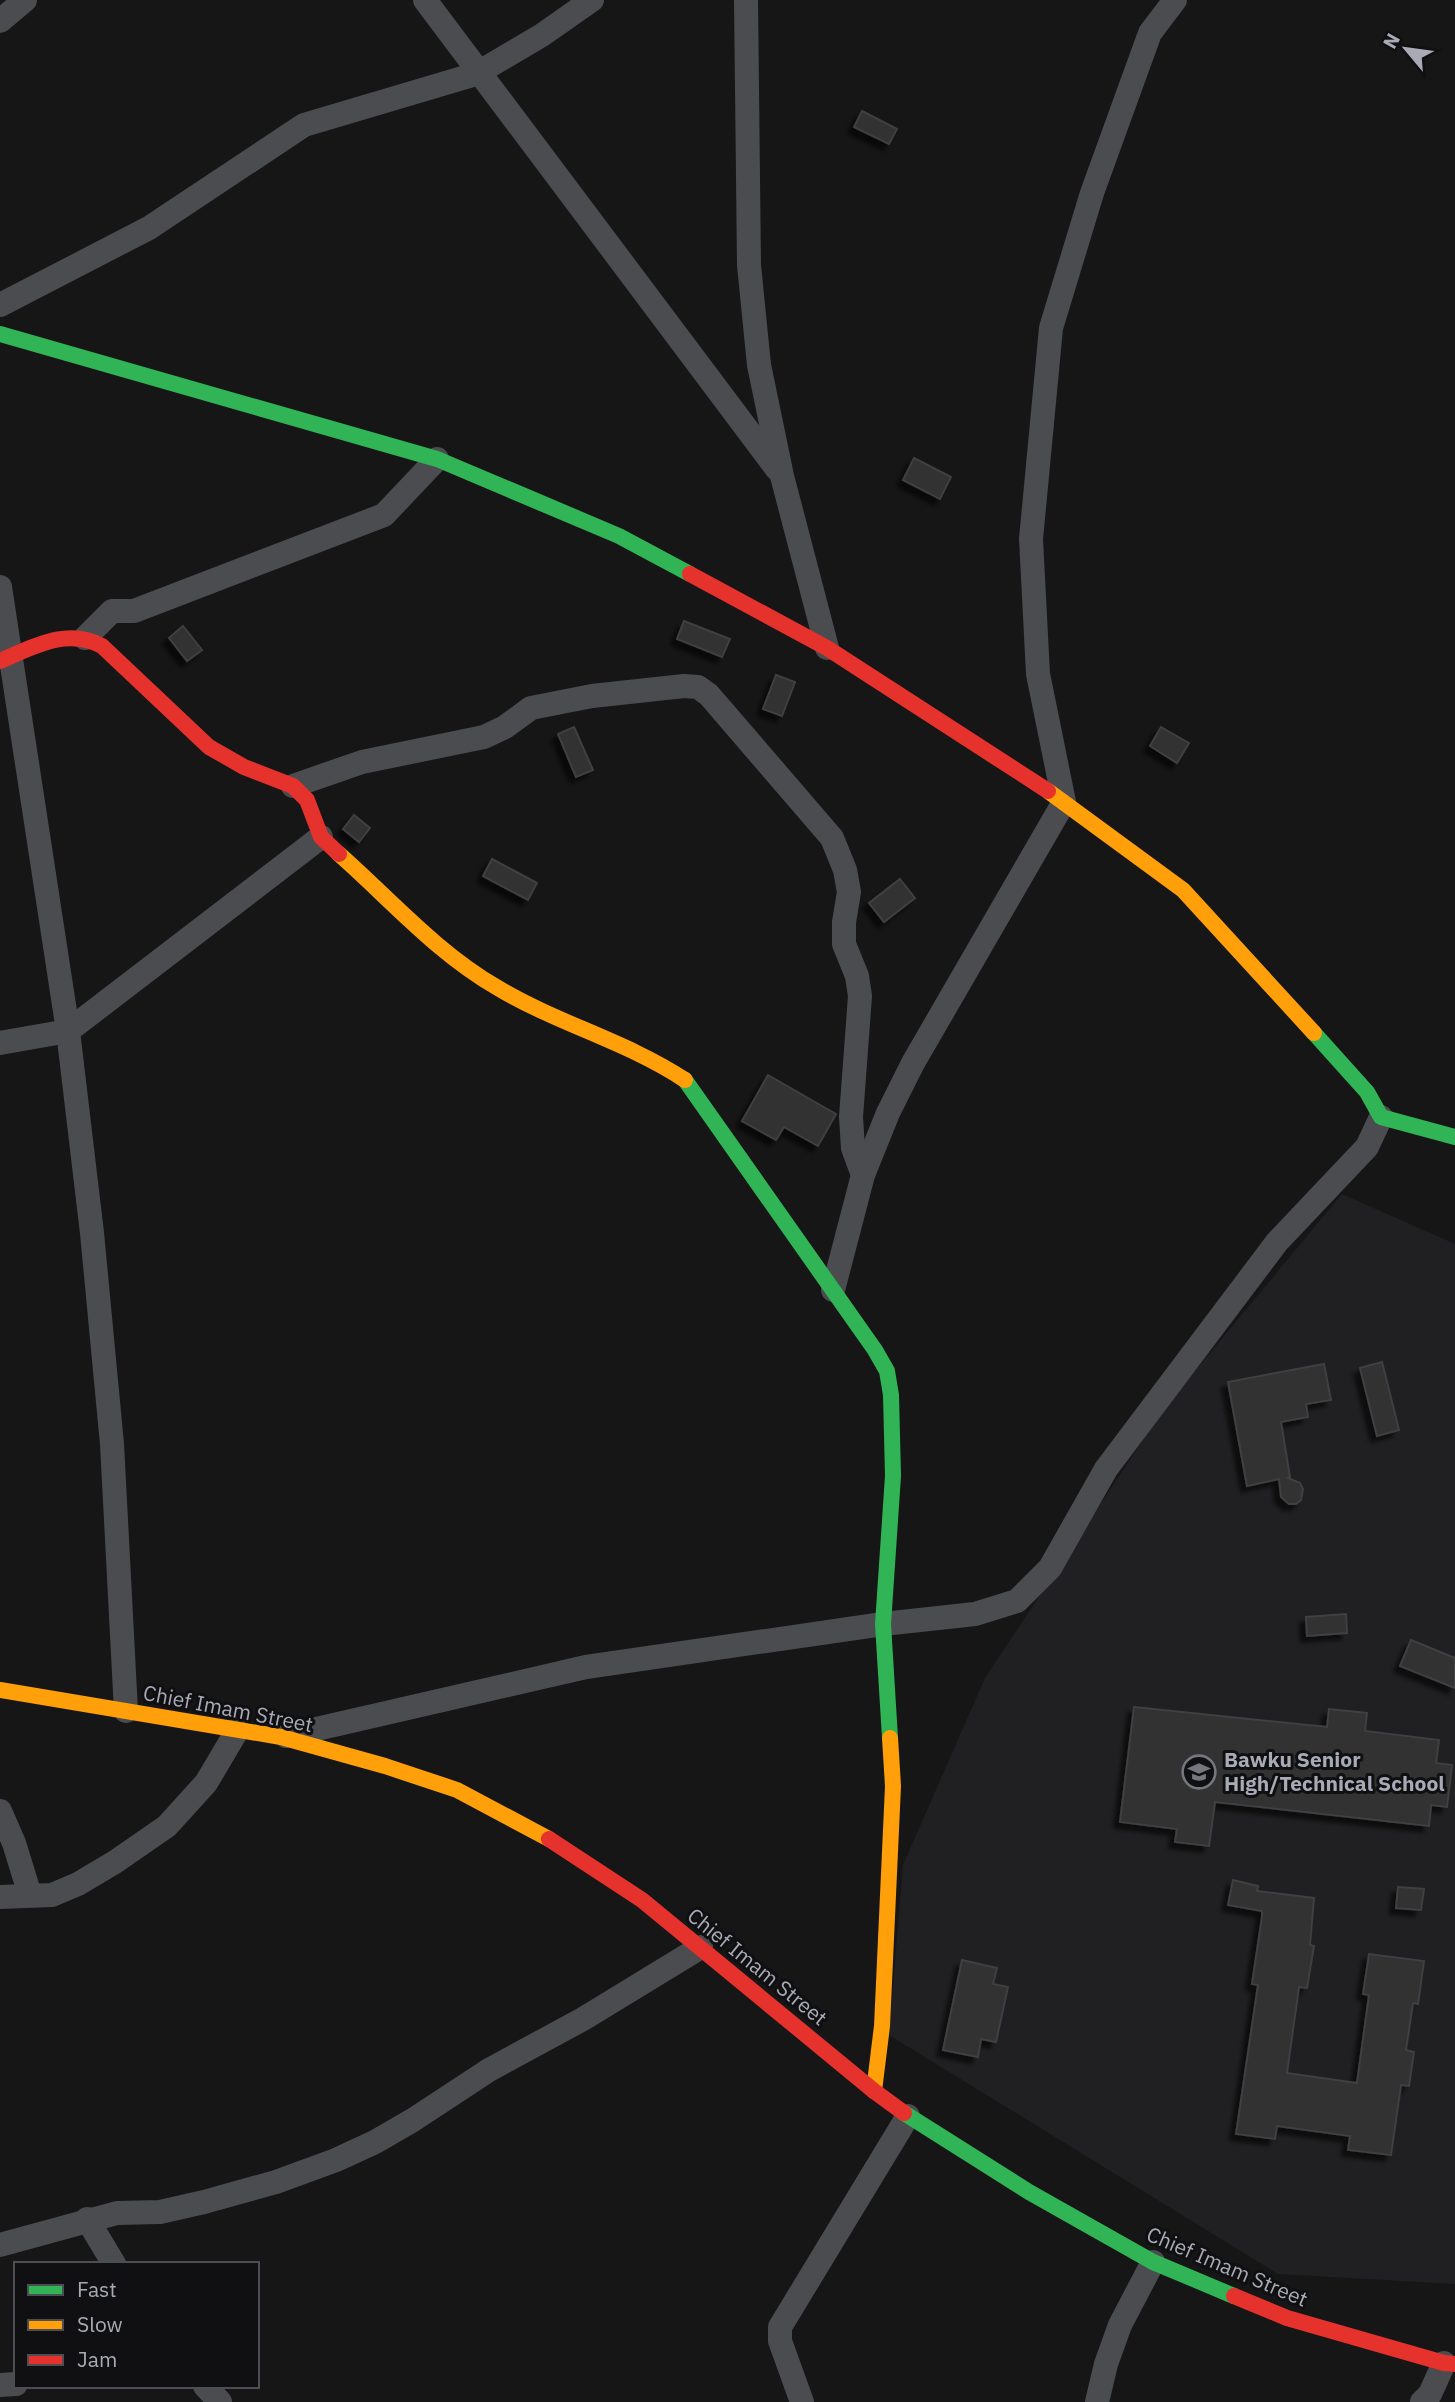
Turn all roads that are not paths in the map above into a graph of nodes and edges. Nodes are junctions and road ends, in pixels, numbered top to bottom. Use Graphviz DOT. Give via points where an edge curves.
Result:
graph roads {
  1 [pos="25,0"];
  2 [pos="425,0"];
  3 [pos="592,0"];
  4 [pos="746,0"];
  5 [pos="1175,0"];
  6 [pos="0,21"];
  7 [pos="477,71"];
  8 [pos="0,305"];
  9 [pos="0,334"];
  10 [pos="437,460"];
  11 [pos="782,475"];
  12 [pos="0,587"];
  13 [pos="85,638"];
  14 [pos="827,648"];
  15 [pos="5,659"];
  16 [pos="293,786"];
  17 [pos="1063,802"];
  18 [pos="321,836"];
  19 [pos="68,1031"];
  20 [pos="0,1043"];
  21 [pos="1381,1117"];
  22 [pos="1455,1137"];
  23 [pos="863,1175"];
  24 [pos="833,1290"];
  25 [pos="883,1624"];
  26 [pos="0,1690"];
  27 [pos="127,1711"];
  28 [pos="238,1729"];
  29 [pos="281,1737"];
  30 [pos="0,1811"];
  31 [pos="30,1895"];
  32 [pos="0,1897"];
  33 [pos="701,1947"];
  34 [pos="874,2091"];
  35 [pos="908,2116"];
  36 [pos="87,2219"];
  37 [pos="0,2245"];
  38 [pos="113,2262"];
  39 [pos="1153,2262"];
  40 [pos="1449,2363"];
  41 [pos="207,2388"];
  42 [pos="220,2402"];
  43 [pos="803,2402"];
  44 [pos="1097,2402"];
  45 [pos="1422,2402"];
  1 -- 6 [label="street"];
  2 -- 7 [label="street"];
  3 -- 7 [label="street" via="542,35"];
  4 -- 11 [label="street" via="749,265 758,365"];
  5 -- 17 [label="street" via="1150,33 1092,193 1051,328 1031,539 1038,674"];
  7 -- 8 [label="street" via="304,125 149,228"];
  7 -- 11 [label="street"];
  9 -- 10 [label="street"];
  10 -- 13 [label="street" via="384,515 134,611 112,611"];
  10 -- 14 [label="street" via="620,536"];
  11 -- 14 [label="street"];
  12 -- 15 [label="street"];
  13 -- 15 [label="street" via="63,639"];
  13 -- 16 [label="street" via="106,648 209,747"];
  14 -- 17 [label="street"];
  15 -- 19 [label="street"];
  16 -- 18 [label="street" via="307,800"];
  16 -- 23 [label="street" via="362,762 484,737 531,708 592,696 698,687 832,838 845,870 849,892 844,944 860,996 853,1148"];
  17 -- 21 [label="street" via="1182,890 1367,1092"];
  17 -- 23 [label="street" via="913,1063"];
  18 -- 19 [label="street"];
  18 -- 24 [label="street" via="478,975 687,1082"];
  19 -- 20 [label="street"];
  19 -- 27 [label="street" via="112,1444"];
  21 -- 22 [label="street"];
  21 -- 25 [label="street" via="1367,1147 1277,1241 1106,1469 1050,1568 1017,1601 975,1614"];
  23 -- 24 [label="street"];
  24 -- 25 [label="street" via="875,1350 890,1382 893,1476"];
  25 -- 29 [label="street" via="586,1667"];
  25 -- 34 [label="street" via="893,1786 882,2026"];
  26 -- 27 [label="street, Chief Imam Street"];
  27 -- 28 [label="street, Chief Imam Street"];
  28 -- 29 [label="street, Chief Imam Street"];
  28 -- 31 [label="street" via="206,1783 167,1826 78,1884 52,1895"];
  29 -- 33 [label="street, Chief Imam Street" via="457,1790 502,1811 642,1900"];
  30 -- 31 [label="street"];
  31 -- 32 [label="street"];
  33 -- 34 [label="street, Chief Imam Street"];
  33 -- 36 [label="street" via="375,2142 276,2182 204,2202 160,2212"];
  34 -- 35 [label="street, Chief Imam Street"];
  35 -- 39 [label="street, Chief Imam Street"];
  35 -- 43 [label="street" via="780,2327 780,2341"];
  36 -- 37 [label="street"];
  36 -- 38 [label="street"];
  39 -- 40 [label="street, Chief Imam Street" via="1287,2318"];
  39 -- 44 [label="street" via="1120,2325"];
  40 -- 45 [label="street"];
  41 -- 42 [label="street"];
}
